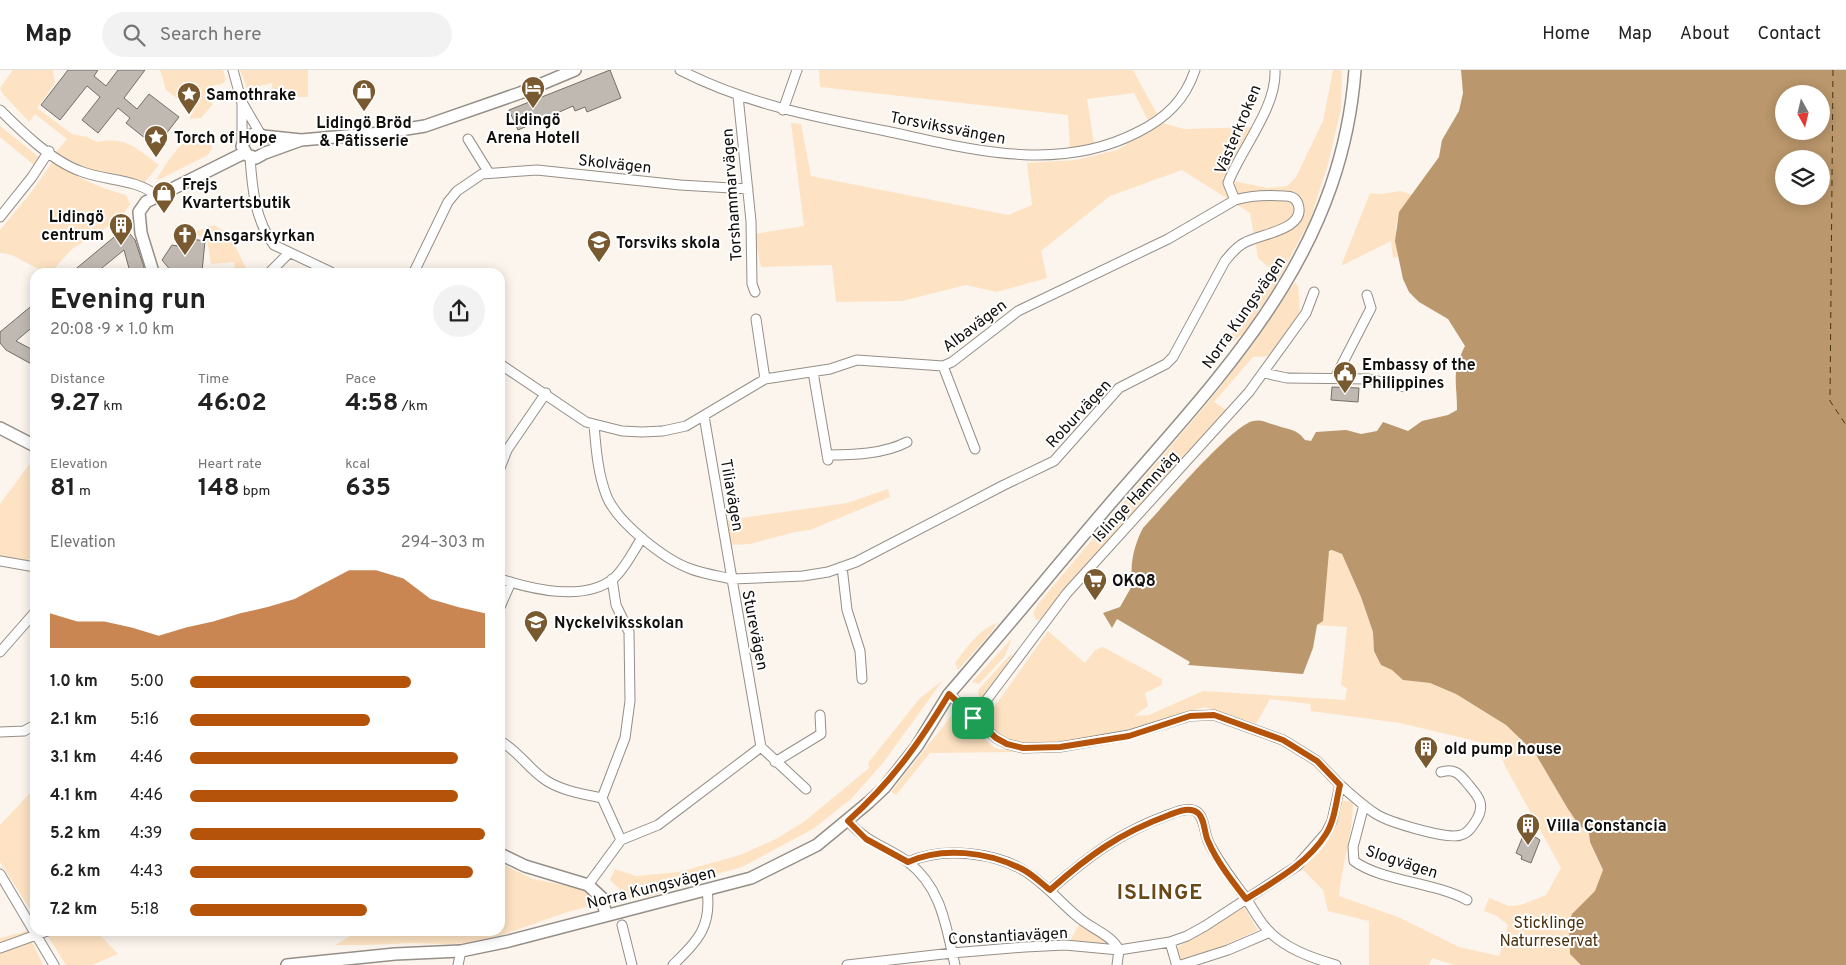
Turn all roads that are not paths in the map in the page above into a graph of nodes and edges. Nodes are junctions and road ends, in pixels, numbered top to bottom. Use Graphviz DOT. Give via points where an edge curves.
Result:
graph roads {
  1 [pos="233,70"];
  2 [pos="576,70"];
  3 [pos="680,70"];
  4 [pos="797,70"];
  5 [pos="1195,70"];
  6 [pos="1275,70"];
  7 [pos="1355,70"];
  8 [pos="738,96"];
  9 [pos="242,103"];
  10 [pos="0,110"];
  11 [pos="783,110"];
  12 [pos="262,136"];
  13 [pos="468,139"];
  14 [pos="301,140"];
  15 [pos="49,151"];
  16 [pos="245,151"];
  17 [pos="265,153"];
  18 [pos="489,174"];
  19 [pos="748,189"];
  20 [pos="156,196"];
  21 [pos="1235,200"];
  22 [pos="1298,205"];
  23 [pos="0,217"];
  24 [pos="289,253"];
  25 [pos="152,268"];
  26 [pos="274,268"];
  27 [pos="322,268"];
  28 [pos="416,268"];
  29 [pos="755,292"];
  30 [pos="1314,292"];
  31 [pos="1367,295"];
  32 [pos="756,319"];
  33 [pos="943,366"];
  34 [pos="505,367"];
  35 [pos="813,372"];
  36 [pos="1264,373"];
  37 [pos="1334,378"];
  38 [pos="765,379"];
  39 [pos="1405,387"];
  40 [pos="546,393"];
  41 [pos="704,416"];
  42 [pos="594,425"];
  43 [pos="0,428"];
  44 [pos="907,442"];
  45 [pos="30,443"];
  46 [pos="975,449"];
  47 [pos="505,455"];
  48 [pos="642,538"];
  49 [pos="0,562"];
  50 [pos="30,566"];
  51 [pos="842,568"];
  52 [pos="612,579"];
  53 [pos="732,579"];
  54 [pos="505,580"];
  55 [pos="511,582"];
  56 [pos="505,596"];
  57 [pos="30,618"];
  58 [pos="0,652"];
  59 [pos="862,679"];
  60 [pos="949,694"];
  61 [pos="820,715"];
  62 [pos="973,718"];
  63 [pos="30,728"];
  64 [pos="24,731"];
  65 [pos="0,732"];
  66 [pos="30,732"];
  67 [pos="505,744"];
  68 [pos="761,747"];
  69 [pos="775,762"];
  70 [pos="1441,772"];
  71 [pos="1340,785"];
  72 [pos="806,789"];
  73 [pos="602,798"];
  74 [pos="1364,806"];
  75 [pos="848,821"];
  76 [pos="621,840"];
  77 [pos="505,856"];
  78 [pos="908,862"];
  79 [pos="0,874"];
  80 [pos="588,885"];
  81 [pos="707,890"];
  82 [pos="1050,890"];
  83 [pos="1246,899"];
  84 [pos="1466,900"];
  85 [pos="606,915"];
  86 [pos="30,924"];
  87 [pos="622,925"];
  88 [pos="1270,932"];
  89 [pos="31,936"];
  90 [pos="37,936"];
  91 [pos="1170,942"];
  92 [pos="0,948"];
  93 [pos="1119,950"];
  94 [pos="462,951"];
  95 [pos="952,953"];
  96 [pos="319,963"];
  97 [pos="54,965"];
  98 [pos="287,965"];
  99 [pos="458,965"];
  100 [pos="632,965"];
  101 [pos="673,965"];
  102 [pos="848,965"];
  103 [pos="954,965"];
  104 [pos="1117,965"];
  105 [pos="1180,965"];
  106 [pos="1336,965"];
  1 -- 9 [label="street"];
  2 -- 14 [label="main road" via="520,94 425,126"];
  3 -- 8 [label="street, Torsvikssvängen"];
  4 -- 11 [label="street"];
  5 -- 11 [label="street, Torsvikssvängen" via="1178,103 1155,123 1096,150 1070,154 1022,155 981,151"];
  6 -- 21 [label="street, Västerkroken" via="1258,126 1228,183"];
  7 -- 60 [label="main road, Norra Kungsvägen" via="1342,157 1324,208 1290,277 1216,381"];
  8 -- 11 [label="street, Torsvikssvängen"];
  8 -- 19 [label="street, Torshammarvägen"];
  9 -- 12 [label="street"];
  9 -- 16 [label="street"];
  10 -- 15 [label="street"];
  12 -- 14 [label="main road"];
  12 -- 16 [label="main road" via="249,134"];
  12 -- 17 [label="main road" via="267,145"];
  13 -- 18 [label="street"];
  14 -- 17 [label="main road"];
  15 -- 20 [label="street" via="75,169 138,185"];
  15 -- 23 [label="street"];
  16 -- 17 [label="main road" via="258,157"];
  16 -- 20 [label="main road"];
  16 -- 24 [label="street" via="261,224 274,245"];
  18 -- 19 [label="street, Skolvägen" via="537,170"];
  18 -- 28 [label="street, Skolvägen" via="482,174 457,191 448,202"];
  19 -- 29 [label="street, Torshammarvägen"];
  20 -- 25 [label="main road" via="139,212 141,233"];
  21 -- 22 [label="street, Albavägen" via="1288,196"];
  21 -- 33 [label="street, Albavägen" via="1168,239 1018,311"];
  22 -- 51 [label="street, Roburvägen" via="1297,218 1291,225 1234,250 1173,357 1166,364 1119,388 1054,461"];
  24 -- 26 [label="street"];
  24 -- 27 [label="street"];
  30 -- 36 [label="street, Islinge Hamnväg" via="1306,313"];
  31 -- 37 [label="street" via="1371,308"];
  32 -- 38 [label="street"];
  33 -- 35 [label="street, Albavägen" via="857,360"];
  33 -- 46 [label="street"];
  34 -- 40 [label="street"];
  35 -- 38 [label="street, Albavägen"];
  35 -- 44 [label="street" via="828,457 872,452"];
  36 -- 37 [label="street" via="1287,378"];
  36 -- 62 [label="street, Islinge Hamnväg" via="1233,412 1067,593"];
  37 -- 39 [label="street" via="1370,379"];
  38 -- 41 [label="street, Albavägen"];
  40 -- 42 [label="street"];
  40 -- 47 [label="street"];
  41 -- 42 [label="street, Albavägen" via="686,426 664,431 622,431"];
  41 -- 53 [label="street, Tiliavägen"];
  42 -- 48 [label="street, Sturevägen" via="607,497 614,510"];
  43 -- 45 [label="main road"];
  48 -- 52 [label="street"];
  48 -- 53 [label="street, Sturevägen" via="690,569"];
  49 -- 50 [label="street"];
  51 -- 53 [label="street, Roburvägen" via="803,576"];
  51 -- 59 [label="street" via="847,610 860,651"];
  52 -- 55 [label="street" via="586,591 573,592"];
  52 -- 73 [label="street" via="616,605 629,632 630,701 625,738"];
  53 -- 68 [label="street, Sturevägen"];
  54 -- 55 [label="street"];
  55 -- 56 [label="street"];
  57 -- 58 [label="street"];
  60 -- 62 [label="street"];
  60 -- 75 [label="main road, Norra Kungsvägen" via="917,746 884,788"];
  61 -- 69 [label="street" via="822,734"];
  62 -- 71 [label="street" via="1007,744 1040,748 1129,736 1190,716 1214,715 1283,740 1317,761"];
  63 -- 64 [label="street"];
  64 -- 65 [label="street"];
  64 -- 66 [label="street"];
  67 -- 73 [label="street" via="546,780 565,790"];
  68 -- 69 [label="street"];
  68 -- 76 [label="street" via="658,825"];
  69 -- 72 [label="street"];
  70 -- 74 [label="street" via="1450,770 1459,774 1482,805 1477,818 1463,835 1410,827 1388,820"];
  71 -- 74 [label="street"];
  71 -- 83 [label="street, Constantiavägen" via="1332,821 1322,839 1297,866"];
  73 -- 76 [label="street"];
  74 -- 84 [label="street, Slogvägen" via="1353,847 1354,861 1446,890"];
  75 -- 78 [label="street" via="866,839"];
  75 -- 81 [label="main road, Norra Kungsvägen" via="817,845 775,868"];
  76 -- 80 [label="street"];
  77 -- 80 [label="main road" via="531,868"];
  78 -- 82 [label="street" via="927,854 971,854 1020,868"];
  78 -- 95 [label="street" via="931,885 940,903"];
  79 -- 86 [label="street"];
  80 -- 85 [label="main road" via="602,898"];
  81 -- 85 [label="main road, Norra Kungsvägen"];
  81 -- 101 [label="street" via="708,918 694,945"];
  82 -- 83 [label="street" via="1116,838 1187,809 1196,811 1200,816 1208,842"];
  82 -- 93 [label="street" via="1078,918 1113,940"];
  83 -- 88 [label="street"];
  83 -- 91 [label="street, Constantiavägen" via="1205,926"];
  85 -- 94 [label="main road, Norra Kungsvägen"];
  87 -- 100 [label="street"];
  88 -- 105 [label="street"];
  88 -- 106 [label="street" via="1311,958"];
  89 -- 92 [label="street"];
  90 -- 97 [label="street"];
  91 -- 93 [label="street, Constantiavägen"];
  91 -- 105 [label="street" via="1176,964"];
  93 -- 95 [label="street, Constantiavägen" via="1065,945"];
  93 -- 104 [label="street"];
  94 -- 96 [label="main road, Norra Kungsvägen"];
  94 -- 99 [label="street"];
  95 -- 102 [label="street, Constantiavägen"];
  95 -- 103 [label="street"];
  96 -- 98 [label="main road, Norra Kungsvägen"];
}
